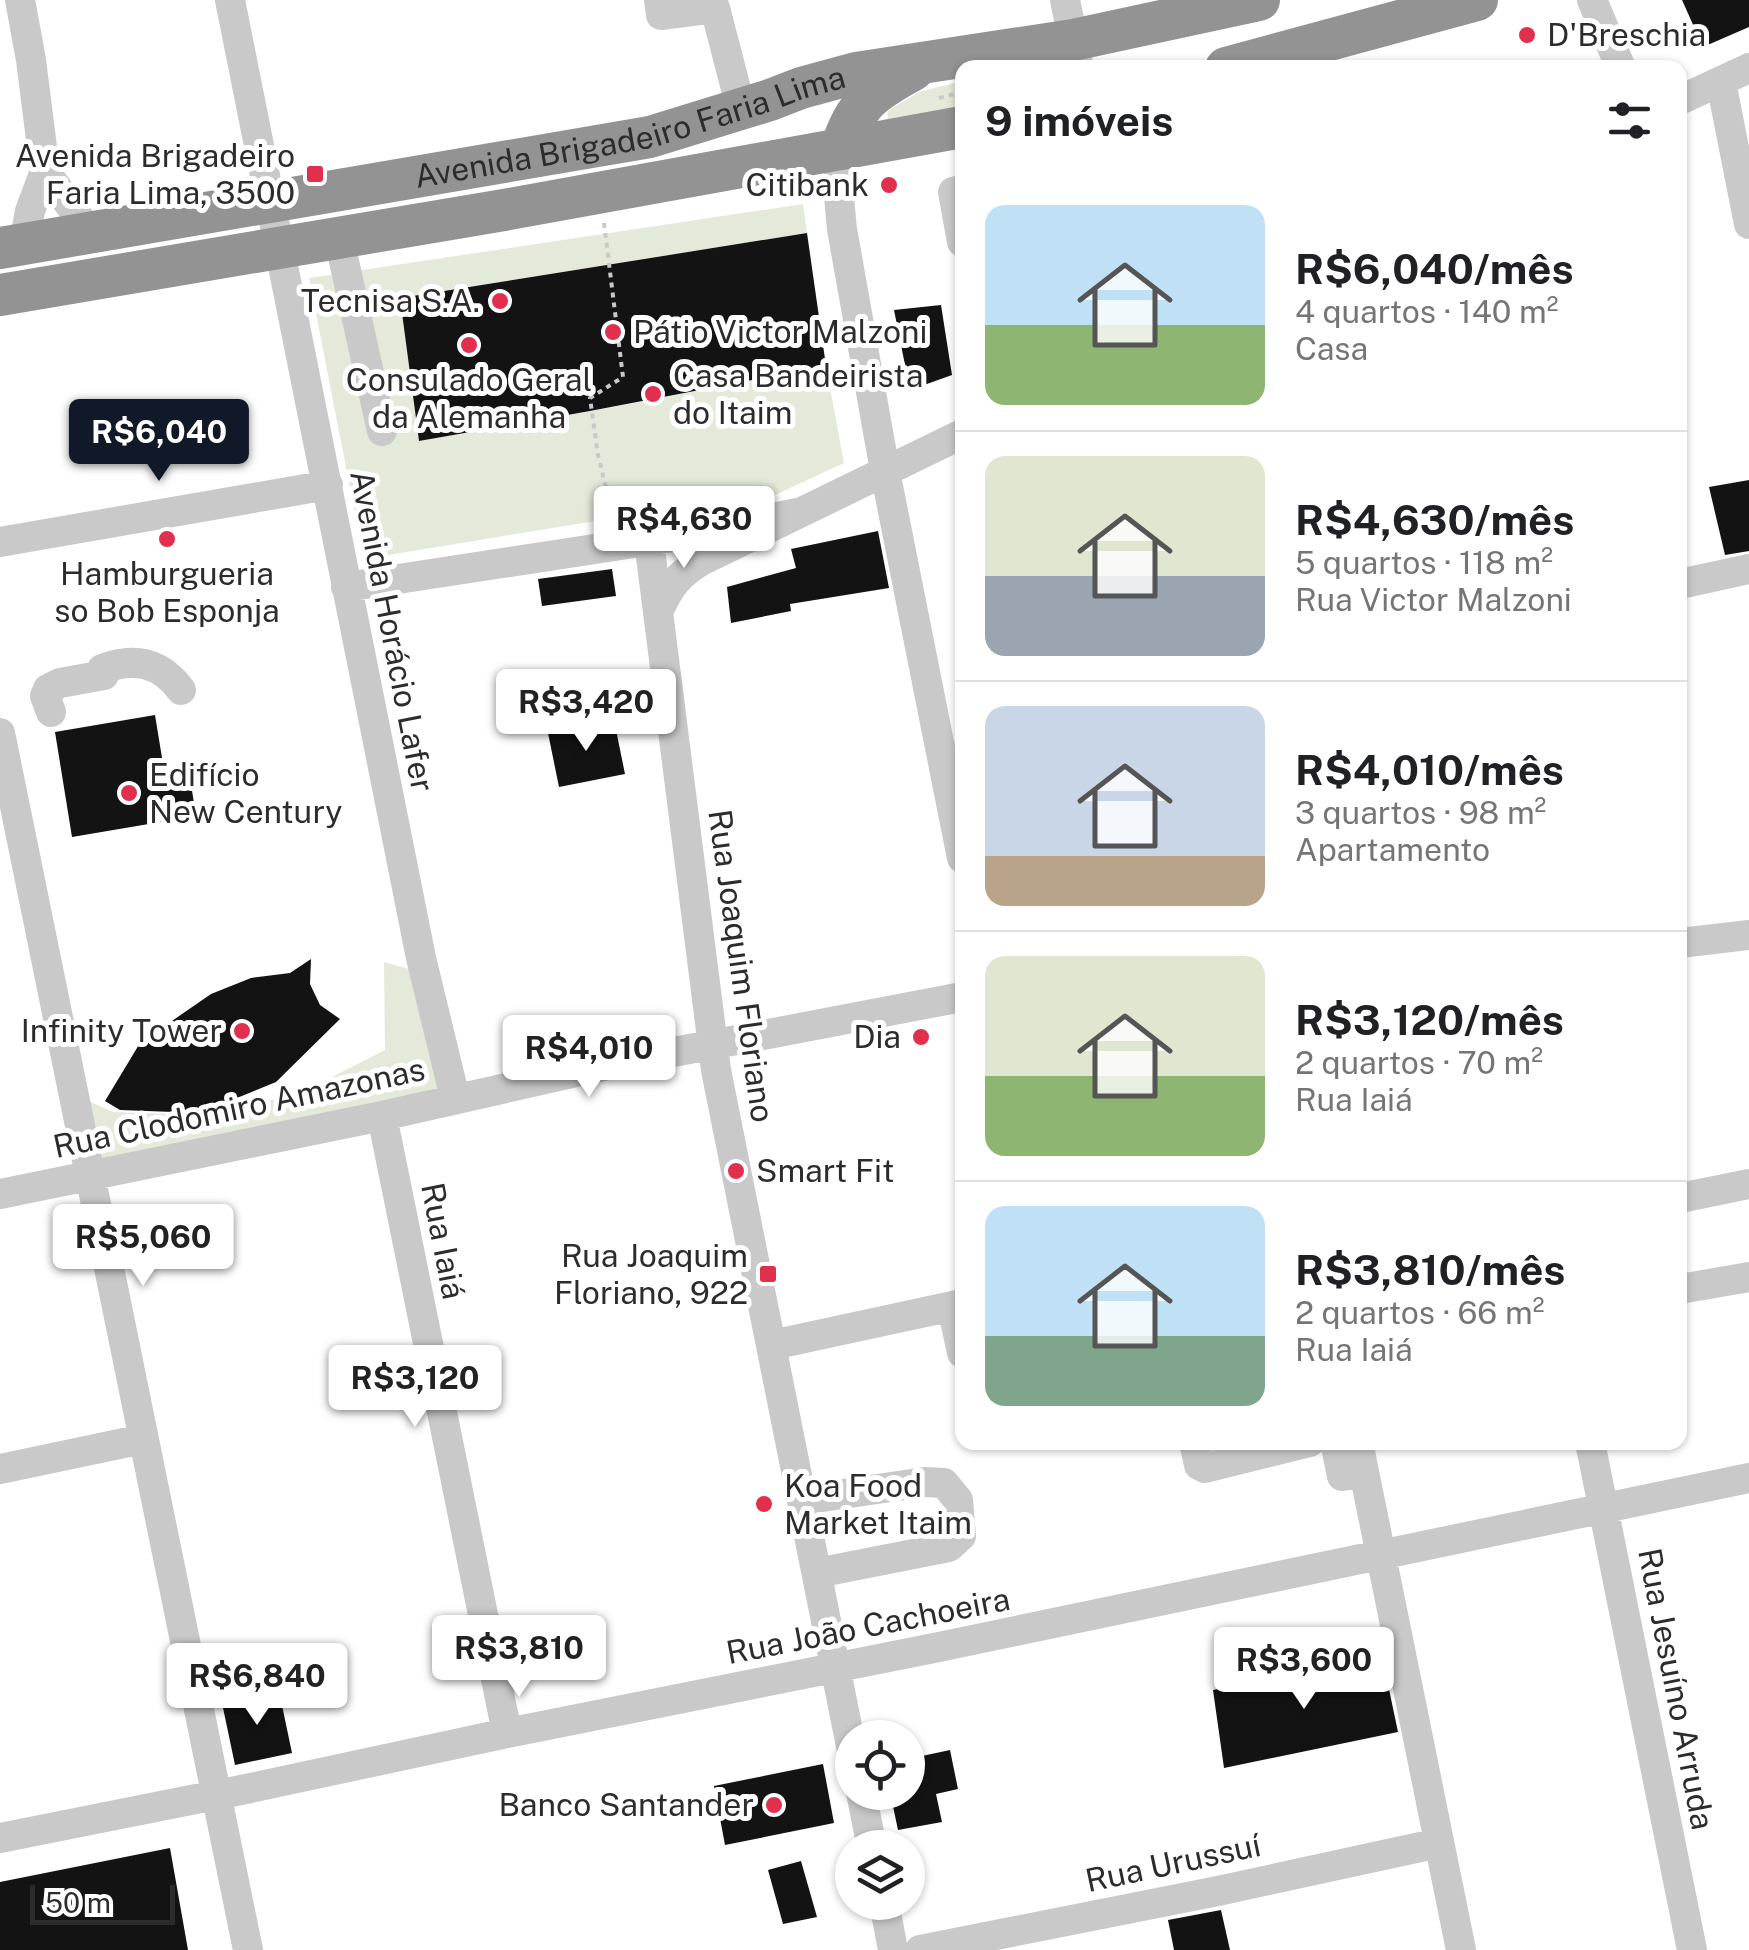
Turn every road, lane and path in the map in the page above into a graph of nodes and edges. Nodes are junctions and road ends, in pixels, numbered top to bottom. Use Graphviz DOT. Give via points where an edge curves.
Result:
graph roads {
  1 [pos="20,0"];
  2 [pos="230,0"];
  3 [pos="659,0"];
  4 [pos="1260,0"];
  5 [pos="1477,0"];
  6 [pos="1592,0"];
  7 [pos="1072,36"];
  8 [pos="1304,58"];
  9 [pos="1618,60"];
  10 [pos="926,62"];
  11 [pos="1749,68"];
  12 [pos="1721,82"];
  13 [pos="1687,97"];
  14 [pos="756,104"];
  15 [pos="955,128"];
  16 [pos="842,149"];
  17 [pos="762,164"];
  18 [pos="44,172"];
  19 [pos="270,202"];
  20 [pos="1749,224"];
  21 [pos="90,233"];
  22 [pos="339,239"];
  23 [pos="12,246"];
  24 [pos="280,249"];
  25 [pos="608,254"];
  26 [pos="0,295"];
  27 [pos="382,430"];
  28 [pos="955,437"];
  29 [pos="885,471"];
  30 [pos="328,486"];
  31 [pos="796,513"];
  32 [pos="0,542"];
  33 [pos="635,543"];
  34 [pos="1749,570"];
  35 [pos="1687,583"];
  36 [pos="346,587"];
  37 [pos="660,610"];
  38 [pos="181,690"];
  39 [pos="51,712"];
  40 [pos="1,741"];
  41 [pos="955,823"];
  42 [pos="14,879"];
  43 [pos="1749,935"];
  44 [pos="1687,942"];
  45 [pos="955,998"];
  46 [pos="712,1045"];
  47 [pos="455,1098"];
  48 [pos="382,1116"];
  49 [pos="90,1176"];
  50 [pos="1749,1184"];
  51 [pos="0,1194"];
  52 [pos="1687,1197"];
  53 [pos="1749,1278"];
  54 [pos="1687,1288"];
  55 [pos="955,1305"];
  56 [pos="772,1344"];
  57 [pos="143,1439"];
  58 [pos="1196,1450"];
  59 [pos="1278,1450"];
  60 [pos="1337,1450"];
  61 [pos="1592,1450"];
  62 [pos="1361,1457"];
  63 [pos="0,1469"];
  64 [pos="1749,1478"];
  65 [pos="802,1500"];
  66 [pos="1604,1508"];
  67 [pos="1381,1556"];
  68 [pos="817,1573"];
  69 [pos="836,1668"];
  70 [pos="846,1720"];
  71 [pos="507,1733"];
  72 [pos="215,1794"];
  73 [pos="0,1838"];
  74 [pos="1439,1843"];
  75 [pos="888,1920"];
  76 [pos="248,1950"];
  77 [pos="894,1950"];
  78 [pos="920,1950"];
  79 [pos="1461,1950"];
  80 [pos="1692,1950"];
  1 -- 18 [label="street"];
  2 -- 19 [label="street, Avenida Horácio Lafer"];
  3 -- 14 [label="street" via="662,15 715,8"];
  4 -- 7 [label="highway, Avenida Brigadeiro Faria Lima"];
  5 -- 8 [label="highway"];
  6 -- 9 [label="street"];
  7 -- 10 [label="highway, Avenida Brigadeiro Faria Lima"];
  10 -- 14 [label="highway, Avenida Brigadeiro Faria Lima" via="856,73"];
  10 -- 16 [label="highway" via="872,94"];
  11 -- 12 [label="street"];
  12 -- 13 [label="street"];
  12 -- 20 [label="street"];
  14 -- 17 [label="highway" via="777,111 780,135"];
  14 -- 19 [label="highway, Avenida Brigadeiro Faria Lima" via="650,137"];
  15 -- 16 [label="highway, Avenida Brigadeiro Faria Lima"];
  16 -- 17 [label="highway, Avenida Brigadeiro Faria Lima"];
  16 -- 29 [label="street" via="842,229"];
  17 -- 22 [label="highway, Avenida Brigadeiro Faria Lima"];
  18 -- 21 [label="street"];
  18 -- 23 [label="street"];
  19 -- 21 [label="highway, Avenida Brigadeiro Faria Lima"];
  19 -- 24 [label="street, Avenida Horácio Lafer"];
  21 -- 23 [label="highway, Avenida Brigadeiro Faria Lima"];
  22 -- 24 [label="highway, Avenida Brigadeiro Faria Lima"];
  22 -- 27 [label="street"];
  24 -- 26 [label="highway, Avenida Brigadeiro Faria Lima"];
  24 -- 30 [label="street, Avenida Horácio Lafer"];
  25 -- 33 [label="path" via="623,377 590,398 598,455"];
  28 -- 29 [label="street"];
  29 -- 31 [label="street"];
  29 -- 41 [label="street"];
  30 -- 32 [label="street"];
  30 -- 36 [label="street, Avenida Horácio Lafer"];
  31 -- 33 [label="street"];
  31 -- 37 [label="street" via="681,573"];
  33 -- 36 [label="street"];
  33 -- 37 [label="street, Rua Joaquim Floriano"];
  34 -- 35 [label="street"];
  36 -- 47 [label="street, Avenida Horácio Lafer"];
  37 -- 46 [label="street, Rua Joaquim Floriano"];
  38 -- 39 [label="street" via="157,668 116,664 102,669 104,676 48,689"];
  40 -- 42 [label="street"];
  42 -- 49 [label="street"];
  43 -- 44 [label="street"];
  45 -- 46 [label="street, Rua Clodomiro Amazonas"];
  46 -- 47 [label="street, Rua Clodomiro Amazonas"];
  46 -- 56 [label="street, Rua Joaquim Floriano"];
  47 -- 48 [label="street, Rua Clodomiro Amazonas"];
  48 -- 49 [label="street, Rua Clodomiro Amazonas"];
  48 -- 71 [label="street, Rua Iaiá"];
  49 -- 51 [label="street, Rua Clodomiro Amazonas"];
  49 -- 57 [label="street"];
  50 -- 52 [label="street"];
  53 -- 54 [label="street"];
  55 -- 56 [label="street"];
  56 -- 65 [label="street, Rua Joaquim Floriano"];
  57 -- 63 [label="street"];
  57 -- 72 [label="street"];
  58 -- 59 [label="street" via="1205,1468"];
  60 -- 62 [label="street" via="1342,1476"];
  61 -- 66 [label="street, Rua Jesuíno Arruda"];
  62 -- 67 [label="street"];
  64 -- 66 [label="street, Rua João Cachoeira"];
  65 -- 68 [label="street, Rua Joaquim Floriano"];
  65 -- 68 [label="street" via="926,1482 944,1483 958,1500 961,1536 949,1547"];
  66 -- 67 [label="street, Rua João Cachoeira"];
  66 -- 80 [label="street, Rua Jesuíno Arruda"];
  67 -- 69 [label="street, Rua João Cachoeira"];
  67 -- 74 [label="street"];
  68 -- 69 [label="street, Rua Joaquim Floriano"];
  69 -- 70 [label="street, Rua Joaquim Floriano"];
  69 -- 71 [label="street, Rua João Cachoeira"];
  71 -- 72 [label="street, Rua João Cachoeira"];
  72 -- 73 [label="street, Rua João Cachoeira"];
  72 -- 76 [label="street"];
  74 -- 78 [label="street, Rua Urussuí"];
  74 -- 79 [label="street"];
  75 -- 77 [label="street"];
}
